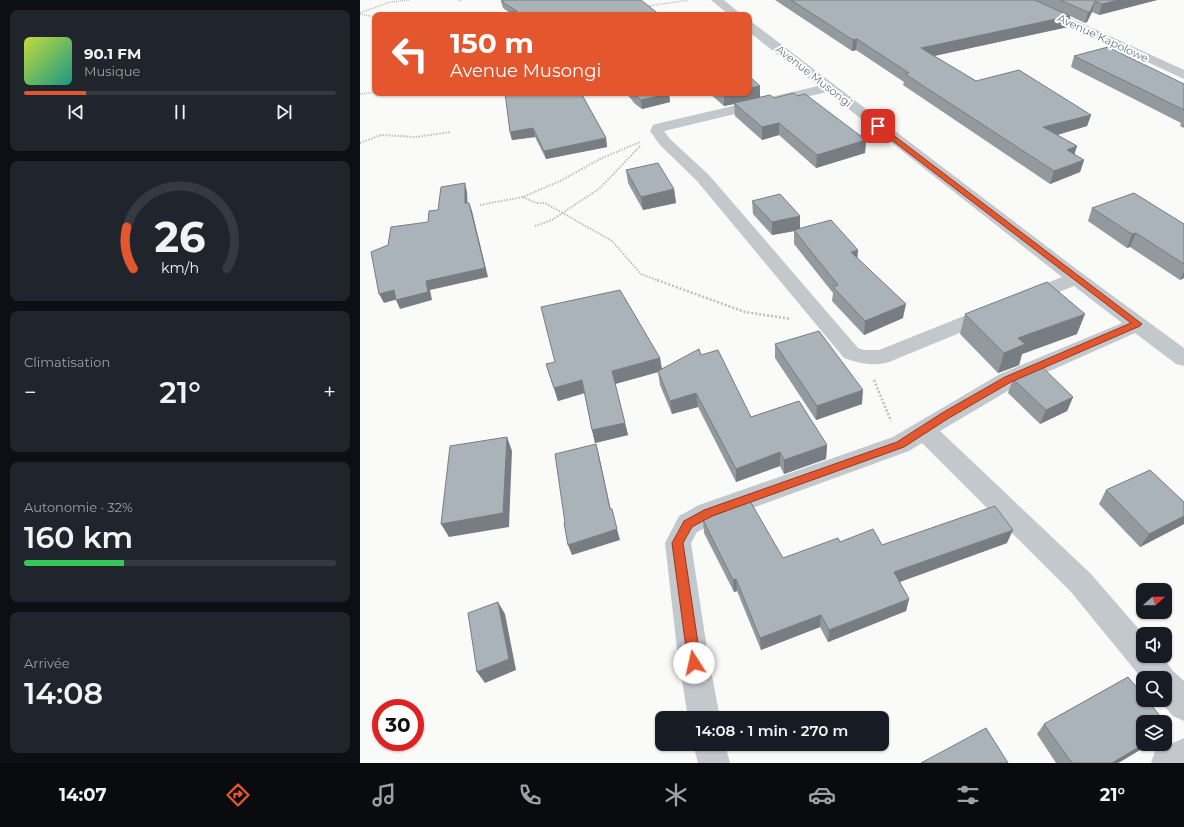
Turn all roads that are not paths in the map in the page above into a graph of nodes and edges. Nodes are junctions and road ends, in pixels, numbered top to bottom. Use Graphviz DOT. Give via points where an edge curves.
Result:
graph roads {
  1 [pos="717,0"];
  2 [pos="1022,0"];
  3 [pos="732,12"];
  4 [pos="752,28"];
  5 [pos="1184,75"];
  6 [pos="828,88"];
  7 [pos="1076,278"];
  8 [pos="1137,324"];
  9 [pos="1184,359"];
  10 [pos="924,430"];
  11 [pos="1155,671"];
  12 [pos="1172,691"];
  13 [pos="1184,705"];
  14 [pos="703,711"];
  15 [pos="711,751"];
  16 [pos="1184,754"];
  17 [pos="714,763"];
  18 [pos="1167,763"];
  1 -- 3 [label="street"];
  2 -- 5 [label="street, Avenue Kapolowe"];
  4 -- 6 [label="street, Avenue Musongi"];
  6 -- 7 [label="street, Avenue Musongi"];
  6 -- 7 [label="street" via="665,126 658,128 657,131 703,178 851,353 864,357 881,357"];
  7 -- 8 [label="street, Avenue Musongi"];
  8 -- 9 [label="street, Avenue Musongi"];
  8 -- 10 [label="street" via="1008,380"];
  10 -- 11 [label="street" via="1082,583"];
  10 -- 14 [label="street" via="901,444 708,513 688,524 678,543"];
  12 -- 13 [label="street"];
  15 -- 17 [label="street"];
  16 -- 18 [label="street"];
}
